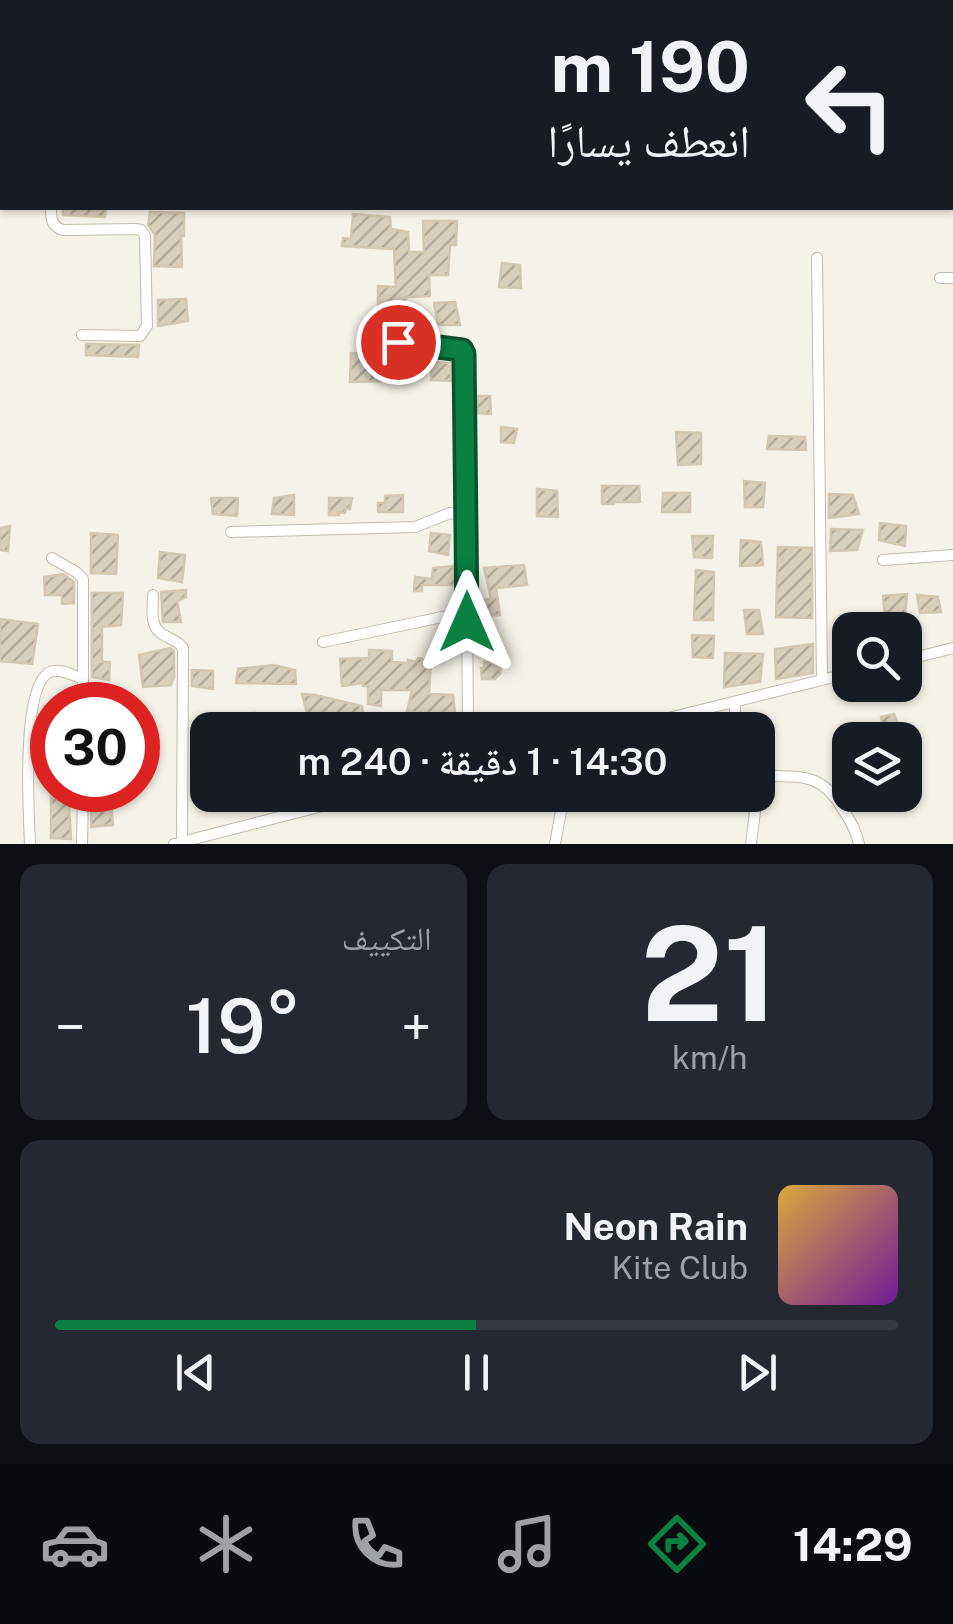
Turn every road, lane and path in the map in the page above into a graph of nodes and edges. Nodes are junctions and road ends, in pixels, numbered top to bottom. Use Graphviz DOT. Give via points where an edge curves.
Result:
graph roads {
  1 [pos="50,210"];
  2 [pos="818,258"];
  3 [pos="940,278"];
  4 [pos="953,278"];
  5 [pos="82,335"];
  6 [pos="398,342"];
  7 [pos="466,516"];
  8 [pos="231,532"];
  9 [pos="953,555"];
  10 [pos="52,558"];
  11 [pos="883,560"];
  12 [pos="153,595"];
  13 [pos="467,622"];
  14 [pos="323,642"];
  15 [pos="953,648"];
  16 [pos="922,656"];
  17 [pos="832,678"];
  18 [pos="83,679"];
  19 [pos="822,680"];
  20 [pos="83,682"];
  21 [pos="735,702"];
  22 [pos="468,712"];
  23 [pos="694,712"];
  24 [pos="735,712"];
  25 [pos="775,776"];
  26 [pos="83,812"];
  27 [pos="299,812"];
  28 [pos="561,812"];
  29 [pos="755,812"];
  30 [pos="178,843"];
  31 [pos="30,844"];
  32 [pos="82,844"];
  33 [pos="555,844"];
  34 [pos="752,844"];
  35 [pos="859,844"];
  1 -- 5 [label="street" via="51,221 63,230 136,229 145,236 145,332"];
  2 -- 19 [label="street"];
  3 -- 4 [label="street"];
  6 -- 7 [label="street" via="464,354"];
  7 -- 8 [label="street" via="450,513 415,526"];
  7 -- 13 [label="street"];
  9 -- 11 [label="street"];
  10 -- 18 [label="street" via="83,579"];
  12 -- 30 [label="street" via="152,620 161,634 180,643 183,654"];
  13 -- 14 [label="street" via="447,616"];
  13 -- 22 [label="street"];
  15 -- 16 [label="street"];
  17 -- 19 [label="street"];
  18 -- 20 [label="street"];
  18 -- 31 [label="street" via="54,670 39,681 30,730"];
  19 -- 21 [label="street"];
  21 -- 23 [label="street"];
  21 -- 24 [label="street"];
  25 -- 35 [label="street" via="824,784"];
  26 -- 32 [label="street"];
  27 -- 30 [label="street"];
  28 -- 33 [label="street"];
  29 -- 34 [label="street"];
}
